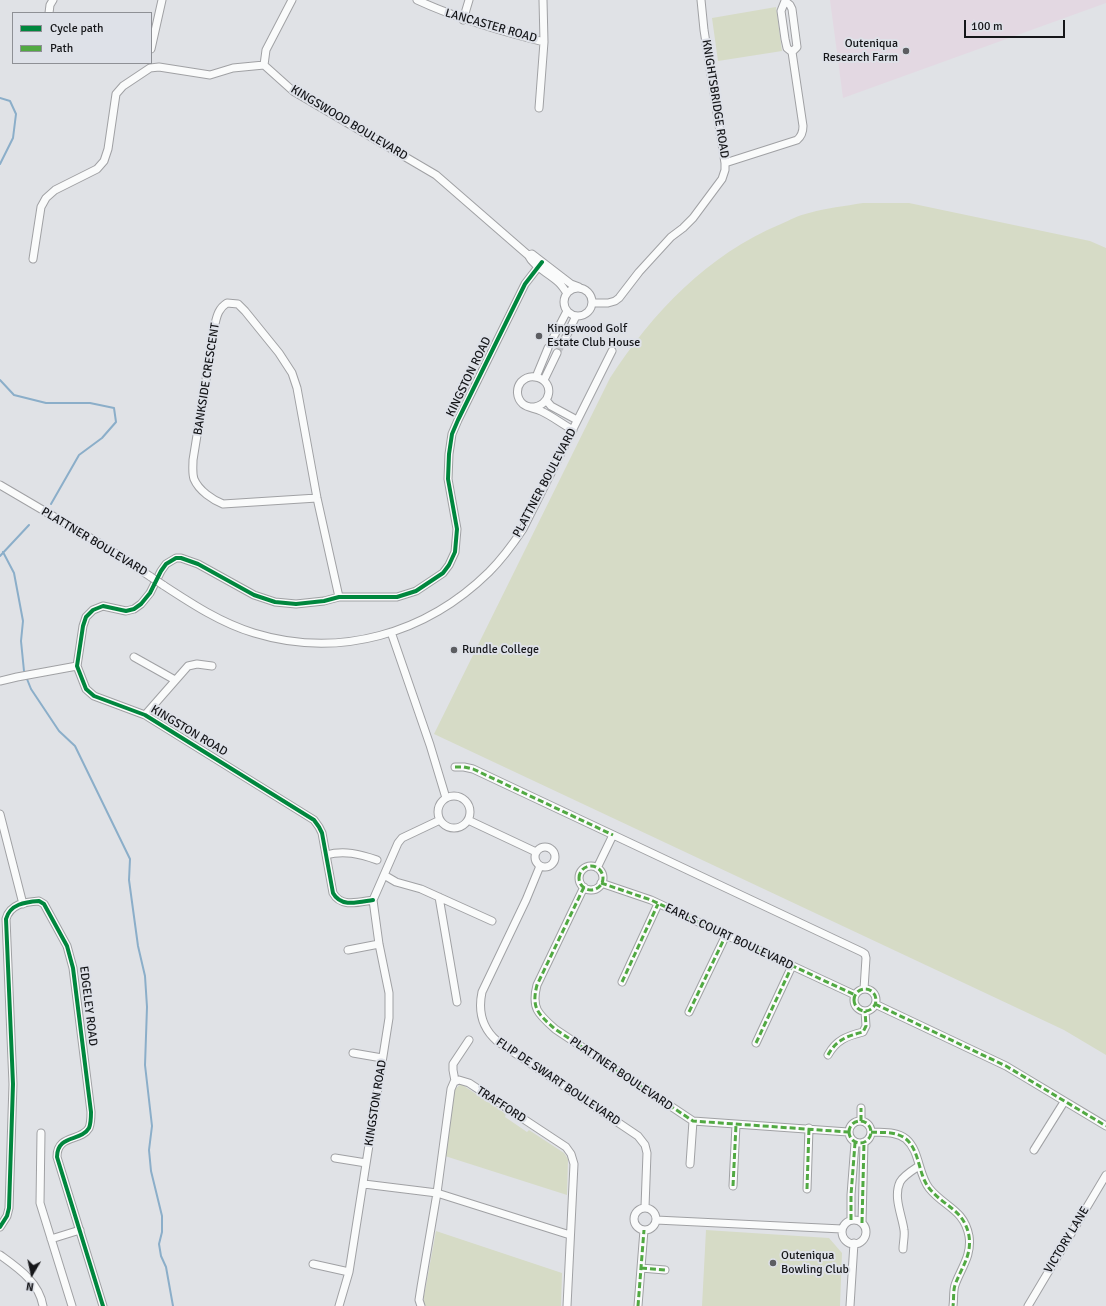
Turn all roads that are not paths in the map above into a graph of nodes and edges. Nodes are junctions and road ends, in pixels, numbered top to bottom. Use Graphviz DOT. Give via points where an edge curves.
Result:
graph roads {
  1 [pos="53,0"];
  2 [pos="162,0"];
  3 [pos="292,0"];
  4 [pos="417,0"];
  5 [pos="469,0"];
  6 [pos="543,0"];
  7 [pos="701,0"];
  8 [pos="785,0"];
  9 [pos="49,12"];
  10 [pos="463,20"];
  11 [pos="544,42"];
  12 [pos="152,45"];
  13 [pos="792,52"];
  14 [pos="150,65"];
  15 [pos="264,65"];
  16 [pos="539,108"];
  17 [pos="725,162"];
  18 [pos="33,259"];
  19 [pos="540,264"];
  20 [pos="581,288"];
  21 [pos="568,293"];
  22 [pos="593,303"];
  23 [pos="567,311"];
  24 [pos="576,316"];
  25 [pos="559,326"];
  26 [pos="569,331"];
  27 [pos="553,338"];
  28 [pos="563,343"];
  29 [pos="548,348"];
  30 [pos="612,351"];
  31 [pos="557,353"];
  32 [pos="543,358"];
  33 [pos="552,363"];
  34 [pos="536,377"];
  35 [pos="544,380"];
  36 [pos="546,400"];
  37 [pos="530,407"];
  38 [pos="578,420"];
  39 [pos="573,430"];
  40 [pos="0,486"];
  41 [pos="317,498"];
  42 [pos="340,598"];
  43 [pos="392,632"];
  44 [pos="134,657"];
  45 [pos="77,666"];
  46 [pos="212,666"];
  47 [pos="175,680"];
  48 [pos="0,681"];
  49 [pos="145,716"];
  50 [pos="455,767"];
  51 [pos="446,798"];
  52 [pos="0,814"];
  53 [pos="440,820"];
  54 [pos="468,820"];
  55 [pos="612,835"];
  56 [pos="536,852"];
  57 [pos="326,855"];
  58 [pos="377,860"];
  59 [pos="540,866"];
  60 [pos="597,868"];
  61 [pos="384,875"];
  62 [pos="601,883"];
  63 [pos="584,887"];
  64 [pos="438,897"];
  65 [pos="373,900"];
  66 [pos="23,904"];
  67 [pos="658,904"];
  68 [pos="492,921"];
  69 [pos="726,935"];
  70 [pos="379,944"];
  71 [pos="348,950"];
  72 [pos="792,966"];
  73 [pos="622,982"];
  74 [pos="864,989"];
  75 [pos="855,995"];
  76 [pos="457,1002"];
  77 [pos="875,1004"];
  78 [pos="865,1011"];
  79 [pos="689,1012"];
  80 [pos="470,1040"];
  81 [pos="756,1043"];
  82 [pos="352,1053"];
  83 [pos="828,1055"];
  84 [pos="382,1058"];
  85 [pos="455,1081"];
  86 [pos="1064,1102"];
  87 [pos="861,1108"];
  88 [pos="693,1121"];
  89 [pos="861,1121"];
  90 [pos="736,1125"];
  91 [pos="1106,1126"];
  92 [pos="809,1128"];
  93 [pos="848,1132"];
  94 [pos="871,1132"];
  95 [pos="42,1134"];
  96 [pos="864,1142"];
  97 [pos="855,1143"];
  98 [pos="1034,1150"];
  99 [pos="335,1158"];
  100 [pos="366,1164"];
  101 [pos="690,1164"];
  102 [pos="919,1166"];
  103 [pos="1106,1175"];
  104 [pos="364,1184"];
  105 [pos="733,1186"];
  106 [pos="807,1189"];
  107 [pos="437,1193"];
  108 [pos="644,1207"];
  109 [pos="656,1220"];
  110 [pos="851,1220"];
  111 [pos="862,1223"];
  112 [pos="0,1227"];
  113 [pos="80,1230"];
  114 [pos="644,1230"];
  115 [pos="842,1230"];
  116 [pos="570,1235"];
  117 [pos="51,1239"];
  118 [pos="854,1243"];
  119 [pos="903,1249"];
  120 [pos="0,1254"];
  121 [pos="313,1264"];
  122 [pos="640,1268"];
  123 [pos="665,1270"];
  124 [pos="349,1272"];
  125 [pos="43,1306"];
  126 [pos="72,1306"];
  127 [pos="103,1306"];
  128 [pos="339,1306"];
  129 [pos="421,1306"];
  130 [pos="567,1306"];
  131 [pos="638,1306"];
  132 [pos="850,1306"];
  133 [pos="953,1306"];
  134 [pos="1028,1306"];
  1 -- 9 [label="street"];
  2 -- 12 [label="street"];
  3 -- 15 [label="street" via="266,50"];
  4 -- 10 [label="street, LANCASTER ROAD"];
  5 -- 10 [label="street"];
  6 -- 11 [label="street"];
  7 -- 17 [label="street, KNIGHTSBRIDGE ROAD"];
  8 -- 13 [label="street" via="781,11 787,48"];
  8 -- 13 [label="street" via="792,9 796,34 797,47"];
  10 -- 11 [label="street, LANCASTER ROAD"];
  11 -- 16 [label="street"];
  13 -- 17 [label="street" via="803,126 800,138"];
  14 -- 15 [label="street" via="210,75 233,68"];
  14 -- 18 [label="street" via="116,94 104,161 97,169 55,190 46,198 42,207"];
  15 -- 19 [label="street, KINGSWOOD BOULEVARD" via="293,91 436,175 530,259"];
  17 -- 22 [label="street, KNIGHTSBRIDGE ROAD" via="722,179 693,218 671,237 639,272 620,298 615,302"];
  19 -- 20 [label="street, KINGSWOOD BOULEVARD"];
  19 -- 21 [label="street, KINGSWOOD BOULEVARD"];
  19 -- 42 [label="street, KINGSTON ROAD" via="521,293 452,434 448,479 457,528 455,552 449,565 416,591 397,597"];
  20 -- 21 [label="street"];
  20 -- 22 [label="street" via="590,293"];
  21 -- 23 [label="street" via="564,302"];
  22 -- 24 [label="street" via="586,314"];
  23 -- 24 [label="street"];
  23 -- 25 [label="street"];
  24 -- 26 [label="street"];
  25 -- 26 [label="street"];
  25 -- 27 [label="street"];
  26 -- 28 [label="street"];
  29 -- 32 [label="street"];
  30 -- 38 [label="street, PLATTNER BOULEVARD"];
  31 -- 33 [label="street"];
  32 -- 33 [label="street"];
  32 -- 34 [label="street"];
  33 -- 35 [label="street"];
  34 -- 35 [label="street"];
  34 -- 37 [label="street" via="523,380 517,392 519,399"];
  35 -- 36 [label="street" via="549,395"];
  36 -- 37 [label="street" via="541,406"];
  36 -- 38 [label="street" via="551,406"];
  37 -- 39 [label="street"];
  38 -- 39 [label="street, PLATTNER BOULEVARD"];
  39 -- 43 [label="street, PLATTNER BOULEVARD" via="523,529 498,562 452,603 430,616"];
  40 -- 43 [label="street, PLATTNER BOULEVARD, bridge" via="104,546 197,607 253,633 279,640 330,644 353,642"];
  41 -- 41 [label="street, BANKSIDE CRESCENT" via="292,373 245,311 238,304 227,303 220,310 215,324 193,460 194,480 215,501 224,504"];
  41 -- 42 [label="street, BANKSIDE CRESCENT"];
  42 -- 45 [label="street, KINGSTON ROAD" via="296,604 275,602 254,595 198,564 176,558 166,564 150,593 134,609 126,611 103,606 93,610 86,617"];
  43 -- 51 [label="street"];
  44 -- 47 [label="street"];
  45 -- 48 [label="street"];
  45 -- 49 [label="street, KINGSTON ROAD" via="83,684 94,696"];
  46 -- 47 [label="street" via="188,666"];
  47 -- 49 [label="street"];
  49 -- 57 [label="street, KINGSTON ROAD" via="314,820 322,833"];
  50 -- 55 [label="street" via="473,769"];
  51 -- 53 [label="street" via="440,805"];
  51 -- 54 [label="street" via="456,796 466,801 470,810"];
  52 -- 66 [label="street"];
  53 -- 54 [label="street" via="447,826 456,828"];
  53 -- 61 [label="street" via="402,838"];
  54 -- 56 [label="street"];
  55 -- 60 [label="street"];
  55 -- 74 [label="street" via="862,952 866,958"];
  56 -- 59 [label="street" via="536,861"];
  56 -- 59 [label="street" via="541,847 548,847 555,854 555,861 550,866"];
  57 -- 58 [label="street" via="347,852"];
  57 -- 65 [label="street, KINGSTON ROAD" via="336,898 346,903"];
  59 -- 108 [label="street, FLIP DE SWART BOULEVARD" via="482,992 480,1014 486,1029 496,1041 643,1141 647,1153"];
  60 -- 62 [label="street" via="602,875"];
  60 -- 63 [label="street" via="587,867 580,874 580,883"];
  61 -- 64 [label="street"];
  61 -- 65 [label="street"];
  62 -- 63 [label="street" via="595,889"];
  62 -- 67 [label="street, EARLS COURT BOULEVARD"];
  63 -- 88 [label="street, PLATTNER BOULEVARD" via="537,984 534,998 538,1014 555,1030"];
  64 -- 68 [label="street"];
  64 -- 76 [label="street"];
  65 -- 70 [label="street, KINGSTON ROAD"];
  66 -- 112 [label="street" via="10,910 6,919 13,1084 9,1208"];
  66 -- 113 [label="street, EDGELEY ROAD" via="39,901 44,904 66,946 73,968 91,1122 83,1134 61,1144 57,1154"];
  67 -- 69 [label="street, EARLS COURT BOULEVARD"];
  67 -- 73 [label="street"];
  69 -- 72 [label="street, EARLS COURT BOULEVARD"];
  69 -- 79 [label="street"];
  70 -- 71 [label="street"];
  70 -- 84 [label="street, KINGSTON ROAD" via="390,1006"];
  72 -- 75 [label="street, EARLS COURT BOULEVARD"];
  72 -- 81 [label="street"];
  74 -- 75 [label="street"];
  74 -- 77 [label="street" via="873,992"];
  75 -- 78 [label="street" via="856,1006"];
  77 -- 78 [label="street"];
  77 -- 86 [label="street" via="1006,1066"];
  78 -- 83 [label="street" via="866,1026 863,1032 843,1038"];
  80 -- 85 [label="street" via="453,1064"];
  82 -- 84 [label="street"];
  84 -- 100 [label="street, KINGSTON ROAD"];
  85 -- 107 [label="street" via="451,1089"];
  85 -- 116 [label="street, TRAFFORD" via="469,1083 566,1147 574,1164"];
  86 -- 91 [label="street"];
  86 -- 98 [label="street"];
  87 -- 89 [label="street"];
  88 -- 90 [label="street, PLATTNER BOULEVARD"];
  88 -- 101 [label="street"];
  89 -- 93 [label="street" via="852,1124"];
  89 -- 94 [label="street" via="869,1126"];
  90 -- 92 [label="street, PLATTNER BOULEVARD"];
  90 -- 105 [label="street"];
  92 -- 93 [label="street, PLATTNER BOULEVARD"];
  92 -- 106 [label="street"];
  93 -- 97 [label="street"];
  94 -- 96 [label="street"];
  94 -- 102 [label="street" via="893,1133 907,1140 913,1147"];
  95 -- 117 [label="street" via="40,1203"];
  96 -- 97 [label="street"];
  96 -- 111 [label="street"];
  97 -- 110 [label="street"];
  99 -- 100 [label="street"];
  100 -- 104 [label="street, KINGSTON ROAD"];
  102 -- 119 [label="street" via="904,1177 898,1188 898,1204 904,1230"];
  102 -- 133 [label="street" via="929,1188 959,1213 969,1236 969,1254 954,1286"];
  103 -- 134 [label="street, VICTORY LANE"];
  104 -- 107 [label="street"];
  104 -- 124 [label="street, KINGSTON ROAD"];
  107 -- 116 [label="street"];
  107 -- 129 [label="street" via="419,1300"];
  108 -- 109 [label="street" via="653,1212"];
  108 -- 114 [label="street" via="636,1211 634,1220 636,1226"];
  109 -- 114 [label="street" via="651,1228"];
  109 -- 115 [label="street"];
  110 -- 111 [label="street"];
  110 -- 115 [label="street"];
  111 -- 118 [label="street" via="866,1233 860,1242"];
  113 -- 117 [label="street"];
  113 -- 127 [label="street, EDGELEY ROAD"];
  114 -- 122 [label="street"];
  115 -- 118 [label="street" via="846,1241"];
  116 -- 130 [label="street, TRAFFORD"];
  117 -- 126 [label="street"];
  118 -- 132 [label="street"];
  120 -- 125 [label="street" via="32,1282"];
  121 -- 124 [label="street"];
  122 -- 123 [label="street"];
  122 -- 131 [label="street"];
  124 -- 128 [label="street, KINGSTON ROAD"];
}
